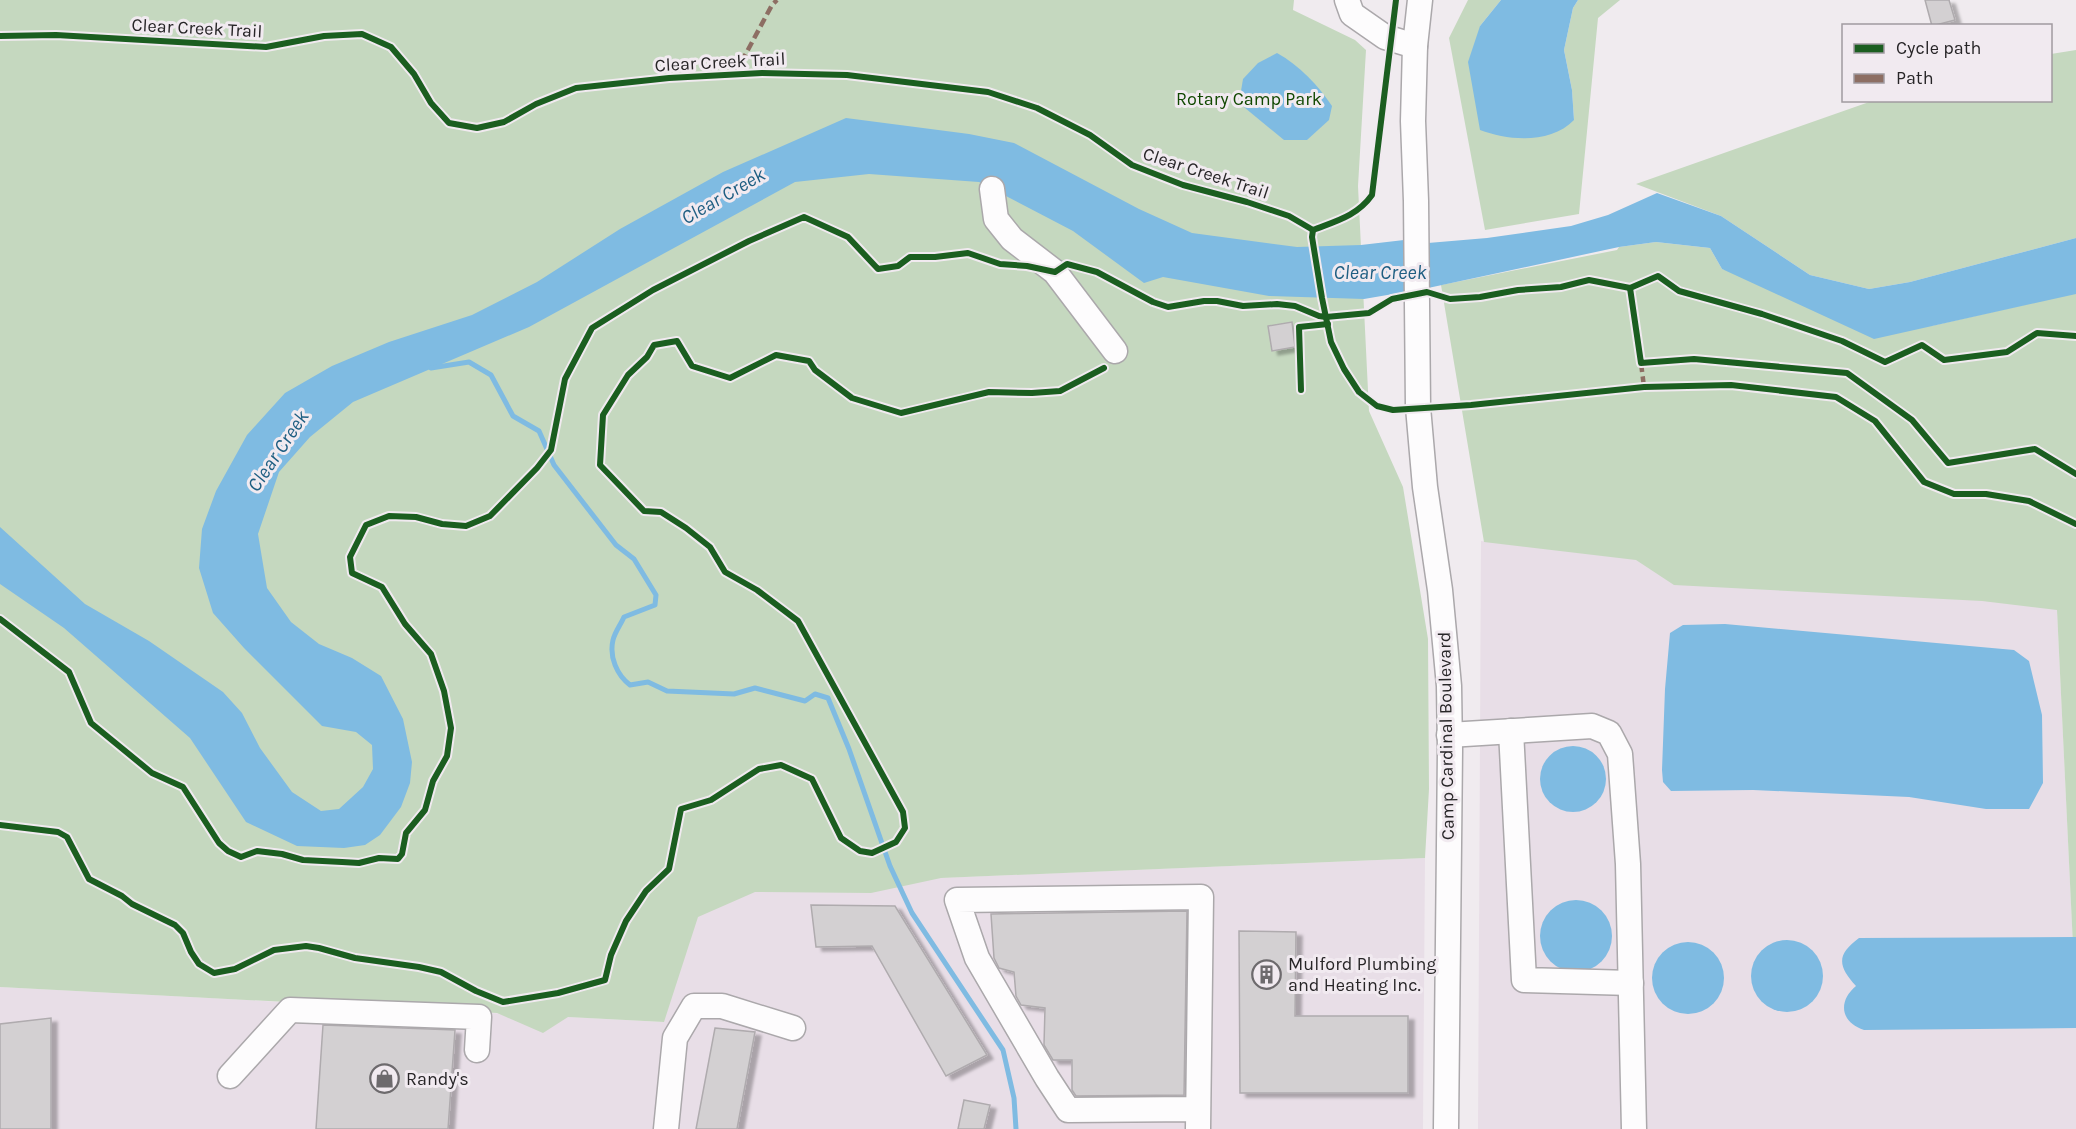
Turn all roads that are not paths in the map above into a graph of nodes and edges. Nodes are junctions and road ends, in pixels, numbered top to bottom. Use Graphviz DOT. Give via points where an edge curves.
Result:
graph roads {
  1 [pos="1347,0"];
  2 [pos="1420,0"];
  3 [pos="1428,0"];
  4 [pos="1415,46"];
  5 [pos="992,189"];
  6 [pos="1114,351"];
  7 [pos="1511,731"];
  8 [pos="1449,735"];
  9 [pos="1631,982"];
  10 [pos="793,1028"];
  11 [pos="477,1050"];
  12 [pos="230,1076"];
  13 [pos="1198,1119"];
  14 [pos="666,1129"];
  15 [pos="1446,1129"];
  16 [pos="1634,1129"];
  1 -- 4 [label="street" via="1352,14 1384,37"];
  2 -- 4 [label="street"];
  3 -- 4 [label="street"];
  4 -- 8 [label="street, Camp Cardinal Boulevard" via="1418,407 1440,590 1449,686"];
  5 -- 6 [label="street" via="996,219 1012,239 1055,272"];
  7 -- 8 [label="street"];
  7 -- 9 [label="street" via="1592,726 1609,733 1620,754"];
  7 -- 9 [label="street" via="1524,980"];
  8 -- 15 [label="street, Camp Cardinal Boulevard"];
  9 -- 16 [label="street"];
  10 -- 14 [label="street" via="722,1006 694,1006 675,1038"];
  11 -- 12 [label="street" via="479,1017 290,1010"];
  13 -- 13 [label="street" via="1201,897 957,900 977,958 1068,1110"];
}
